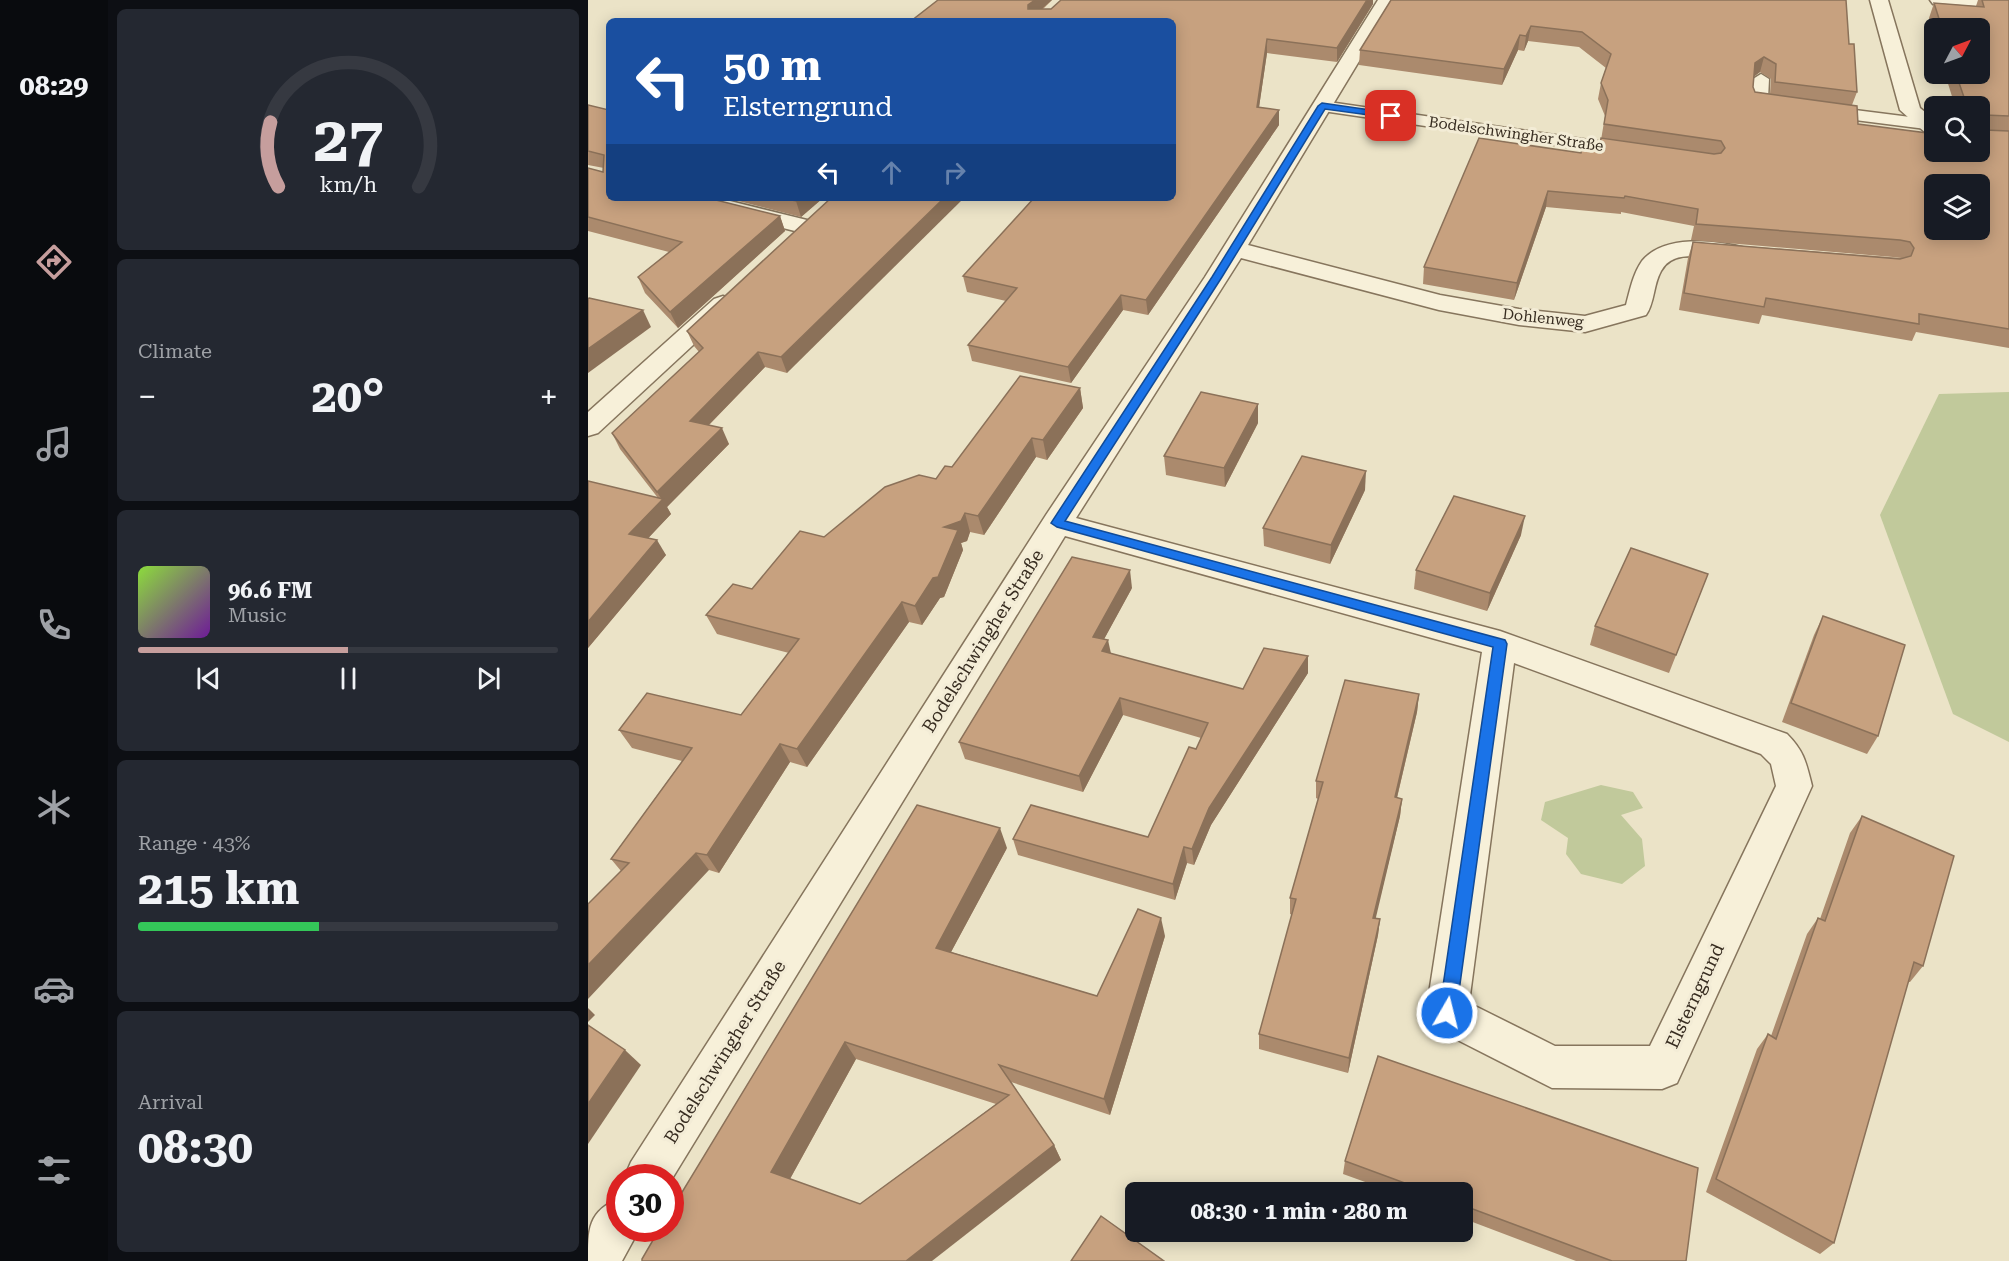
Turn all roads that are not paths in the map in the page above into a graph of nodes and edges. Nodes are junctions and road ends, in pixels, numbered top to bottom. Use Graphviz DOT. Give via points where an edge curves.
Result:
graph roads {
  1 [pos="1387,0"];
  2 [pos="1879,0"];
  3 [pos="1939,0"];
  4 [pos="2009,5"];
  5 [pos="1761,79"];
  6 [pos="1322,106"];
  7 [pos="1924,122"];
  8 [pos="1924,127"];
  9 [pos="1651,154"];
  10 [pos="702,201"];
  11 [pos="807,228"];
  12 [pos="1233,249"];
  13 [pos="1756,255"];
  14 [pos="737,291"];
  15 [pos="588,427"];
  16 [pos="1057,523"];
  17 [pos="1500,644"];
  18 [pos="656,1164"];
  19 [pos="606,1242"];
  20 [pos="594,1261"];
  1 -- 6 [label="street, Bodelschwingher Straße"];
  2 -- 7 [label="street" via="1910,110"];
  3 -- 4 [label="street"];
  5 -- 8 [label="lane" via="1759,103"];
  6 -- 9 [label="lane, Bodelschwingher Straße"];
  6 -- 12 [label="street, Bodelschwingher Straße"];
  10 -- 11 [label="street"];
  12 -- 13 [label="street, Dohlenweg" via="1439,302 1585,324 1637,310 1651,266 1666,254 1687,249"];
  12 -- 16 [label="street, Bodelschwingher Straße"];
  14 -- 15 [label="street"];
  16 -- 17 [label="street, Elsterngrund"];
  16 -- 18 [label="street, Bodelschwingher Straße"];
  17 -- 17 [label="street, Elsterngrund" via="1774,744 1787,758 1794,786 1662,1068 1552,1067 1447,1013"];
  19 -- 20 [label="street"];
}
